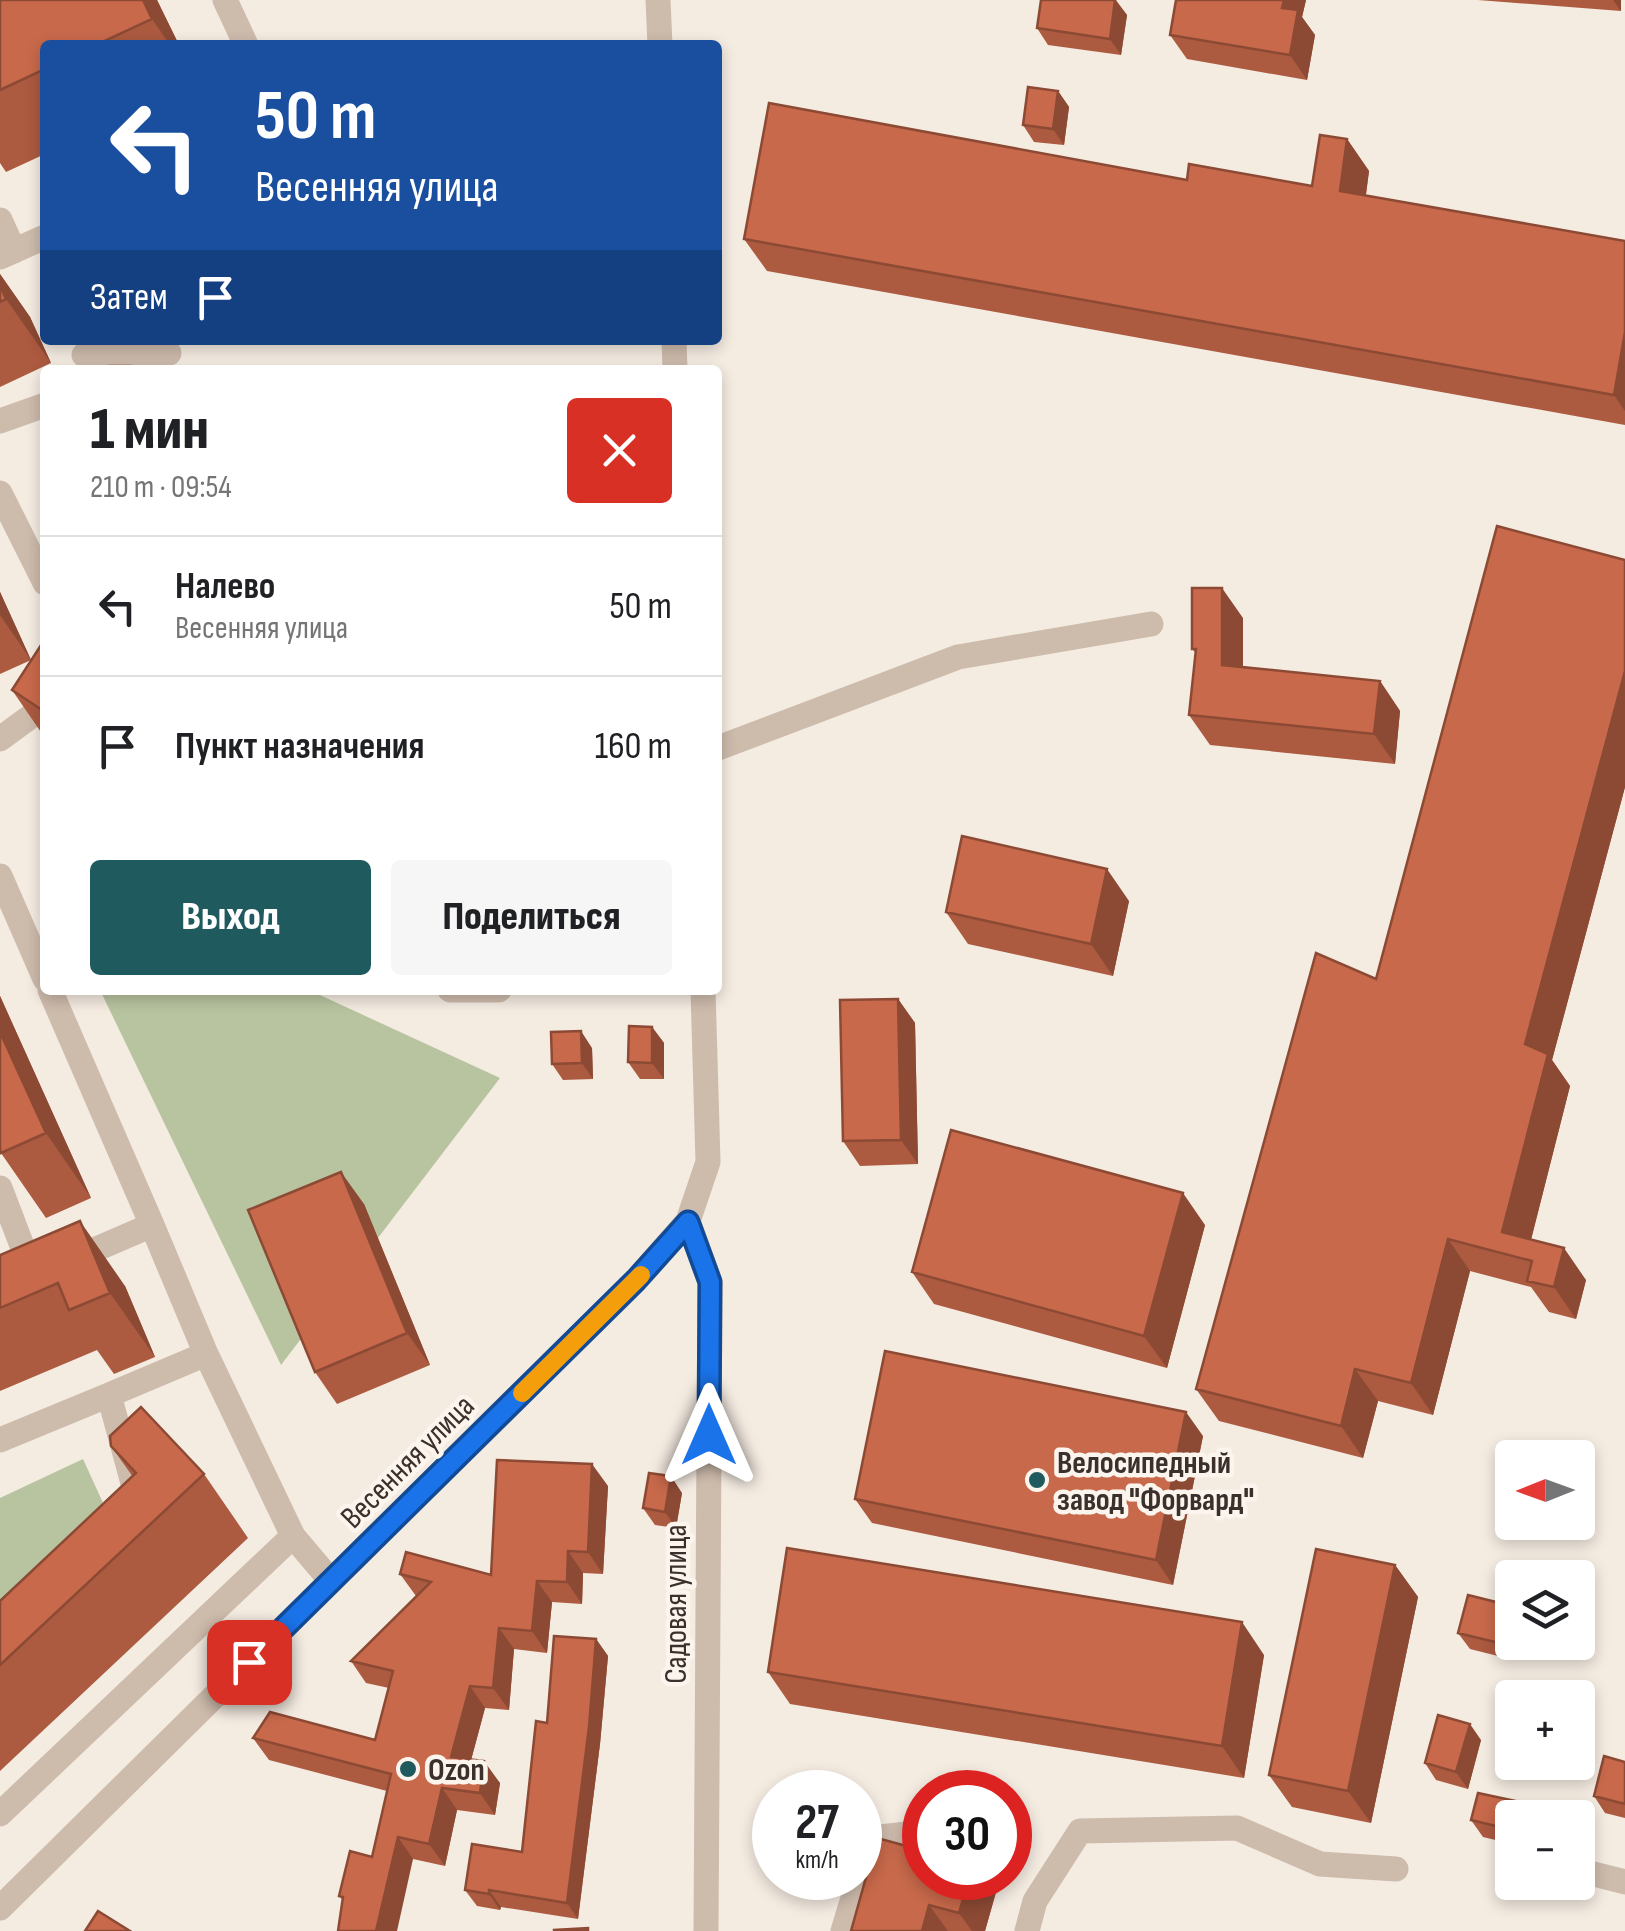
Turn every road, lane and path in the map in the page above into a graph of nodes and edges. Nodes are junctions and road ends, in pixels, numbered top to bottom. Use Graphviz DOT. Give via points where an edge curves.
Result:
graph roads {
  1 [pos="225,0"];
  2 [pos="658,0"];
  3 [pos="244,40"];
  4 [pos="660,40"];
  5 [pos="0,220"];
  6 [pos="28,249"];
  7 [pos="169,353"];
  8 [pos="82,355"];
  9 [pos="40,407"];
  10 [pos="0,420"];
  11 [pos="0,493"];
  12 [pos="40,573"];
  13 [pos="1150,624"];
  14 [pos="40,710"];
  15 [pos="0,739"];
  16 [pos="722,746"];
  17 [pos="0,876"];
  18 [pos="40,968"];
  19 [pos="52,995"];
  20 [pos="704,995"];
  21 [pos="0,1188"];
  22 [pos="688,1222"];
  23 [pos="152,1225"];
  24 [pos="206,1354"];
  25 [pos="108,1395"];
  26 [pos="0,1440"];
  27 [pos="128,1522"];
  28 [pos="293,1536"];
  29 [pos="332,1581"];
  30 [pos="0,1814"];
  31 [pos="1396,1870"];
  32 [pos="1595,1874"];
  33 [pos="1625,1882"];
  34 [pos="852,1900"];
  35 [pos="0,1908"];
  36 [pos="706,1931"];
  37 [pos="842,1931"];
  38 [pos="1027,1931"];
  1 -- 3 [label="street"];
  2 -- 4 [label="street"];
  5 -- 6 [label="street"];
  7 -- 8 [label="street"];
  9 -- 10 [label="street"];
  11 -- 12 [label="street"];
  13 -- 16 [label="street" via="958,657"];
  14 -- 15 [label="street"];
  17 -- 18 [label="street"];
  19 -- 23 [label="street"];
  20 -- 22 [label="street, Весенняя улица" via="708,1162"];
  21 -- 23 [label="street" via="26,1280"];
  22 -- 29 [label="street, Весенняя улица"];
  22 -- 36 [label="street, Садовая улица" via="710,1282"];
  23 -- 24 [label="street"];
  24 -- 25 [label="street"];
  24 -- 28 [label="street"];
  25 -- 26 [label="street"];
  25 -- 27 [label="street" via="140,1509"];
  28 -- 29 [label="street"];
  28 -- 30 [label="street"];
  29 -- 35 [label="street, Весенняя улица"];
  31 -- 38 [label="street" via="1320,1864 1236,1828 1080,1831 1035,1901"];
  32 -- 33 [label="street"];
  34 -- 37 [label="street"];
}
